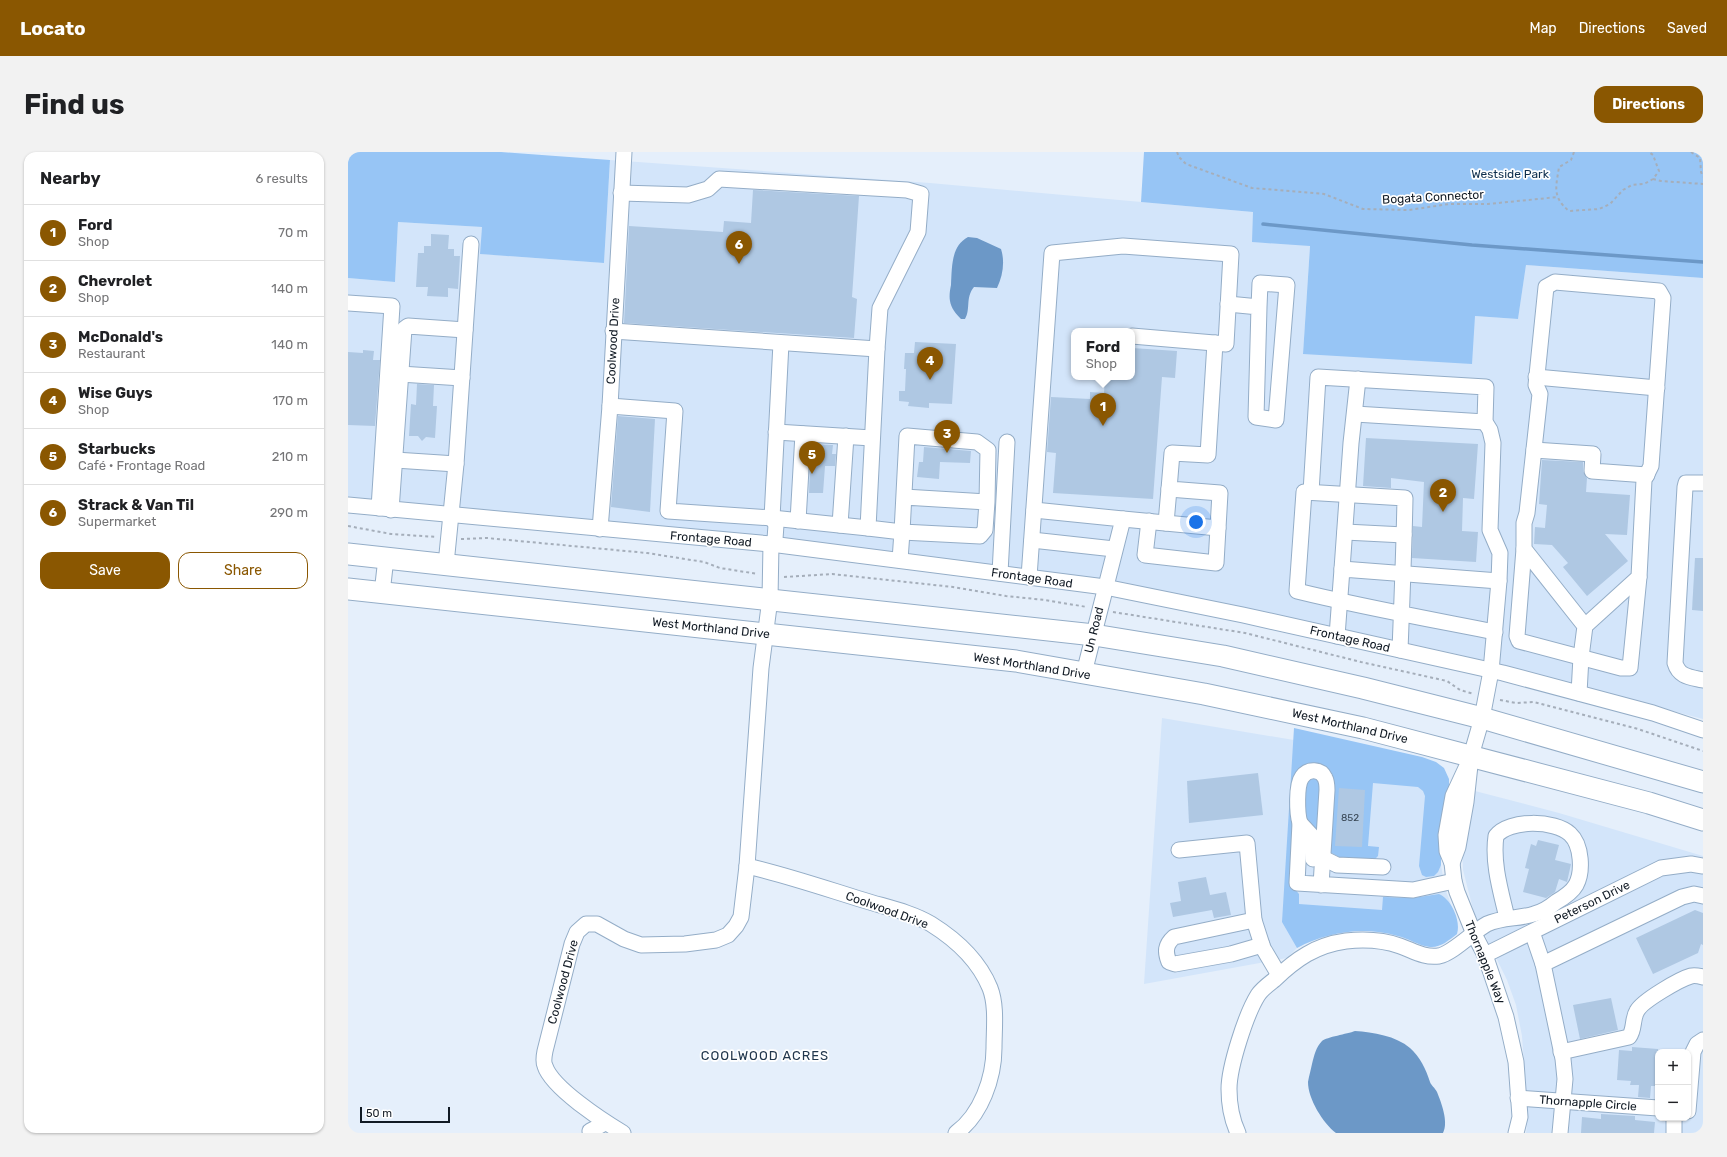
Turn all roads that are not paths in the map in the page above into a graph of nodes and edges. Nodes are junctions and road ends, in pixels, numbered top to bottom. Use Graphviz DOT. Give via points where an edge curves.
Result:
graph roads {
  1 [pos="624,152"];
  2 [pos="621,193"];
  3 [pos="471,244"];
  4 [pos="348,303"];
  5 [pos="1228,304"];
  6 [pos="1259,307"];
  7 [pos="465,330"];
  8 [pos="613,331"];
  9 [pos="1135,336"];
  10 [pos="781,343"];
  11 [pos="1215,343"];
  12 [pos="877,349"];
  13 [pos="400,374"];
  14 [pos="1536,377"];
  15 [pos="462,378"];
  16 [pos="1358,380"];
  17 [pos="1657,388"];
  18 [pos="610,406"];
  19 [pos="1356,414"];
  20 [pos="1485,422"];
  21 [pos="776,432"];
  22 [pos="803,434"];
  23 [pos="846,436"];
  24 [pos="872,438"];
  25 [pos="1008,442"];
  26 [pos="1534,450"];
  27 [pos="395,460"];
  28 [pos="456,464"];
  29 [pos="1646,475"];
  30 [pos="1703,483"];
  31 [pos="1169,489"];
  32 [pos="1311,492"];
  33 [pos="1347,495"];
  34 [pos="904,497"];
  35 [pos="987,502"];
  36 [pos="348,505"];
  37 [pos="385,509"];
  38 [pos="1034,510"];
  39 [pos="451,516"];
  40 [pos="772,518"];
  41 [pos="1122,519"];
  42 [pos="798,521"];
  43 [pos="1149,521"];
  44 [pos="1166,523"];
  45 [pos="840,525"];
  46 [pos="868,528"];
  47 [pos="1218,528"];
  48 [pos="600,529"];
  49 [pos="902,532"];
  50 [pos="1345,532"];
  51 [pos="1404,535"];
  52 [pos="1032,540"];
  53 [pos="771,544"];
  54 [pos="1114,549"];
  55 [pos="1524,549"];
  56 [pos="348,554"];
  57 [pos="386,558"];
  58 [pos="900,560"];
  59 [pos="446,564"];
  60 [pos="1342,569"];
  61 [pos="1000,573"];
  62 [pos="1403,573"];
  63 [pos="1029,577"];
  64 [pos="1639,577"];
  65 [pos="1498,581"];
  66 [pos="1105,587"];
  67 [pos="348,589"];
  68 [pos="382,593"];
  69 [pos="770,599"];
  70 [pos="1340,602"];
  71 [pos="1401,614"];
  72 [pos="1585,626"];
  73 [pos="1495,632"];
  74 [pos="766,635"];
  75 [pos="1094,635"];
  76 [pos="1337,636"];
  77 [pos="1400,650"];
  78 [pos="1581,656"];
  79 [pos="1491,671"];
  80 [pos="1084,673"];
  81 [pos="1703,680"];
  82 [pos="1579,693"];
  83 [pos="1482,718"];
  84 [pos="1703,730"];
  85 [pos="1471,756"];
  86 [pos="1703,782"];
  87 [pos="1703,820"];
  88 [pos="1179,850"];
  89 [pos="1323,858"];
  90 [pos="747,866"];
  91 [pos="1703,866"];
  92 [pos="1383,867"];
  93 [pos="1454,881"];
  94 [pos="1310,884"];
  95 [pos="1703,896"];
  96 [pos="1507,918"];
  97 [pos="1254,920"];
  98 [pos="1532,932"];
  99 [pos="1474,934"];
  100 [pos="1262,945"];
  101 [pos="1485,955"];
  102 [pos="1543,964"];
  103 [pos="1279,975"];
  104 [pos="1703,977"];
  105 [pos="1703,1040"];
  106 [pos="1561,1052"];
  107 [pos="1518,1098"];
  108 [pos="1563,1101"];
  109 [pos="1655,1108"];
  110 [pos="1693,1111"];
  111 [pos="1674,1121"];
  112 [pos="605,1123"];
  113 [pos="591,1133"];
  114 [pos="623,1133"];
  115 [pos="956,1133"];
  116 [pos="1238,1133"];
  117 [pos="1516,1133"];
  118 [pos="1560,1133"];
  119 [pos="1674,1133"];
  1 -- 2 [label="street, Coolwood Drive"];
  2 -- 8 [label="street, Coolwood Drive"];
  2 -- 12 [label="street" via="688,195 708,189 719,179 907,190 921,194 918,232 880,308"];
  3 -- 7 [label="street"];
  4 -- 37 [label="street" via="392,306"];
  5 -- 6 [label="street"];
  5 -- 11 [label="street" via="1226,344"];
  5 -- 38 [label="street" via="1231,254 1123,246 1052,253"];
  6 -- 6 [label="street" via="1260,283 1287,285 1276,420 1256,417"];
  7 -- 13 [label="street" via="408,326 404,329"];
  7 -- 15 [label="street"];
  8 -- 10 [label="street"];
  8 -- 18 [label="street, Coolwood Drive"];
  9 -- 11 [label="street"];
  10 -- 12 [label="street"];
  10 -- 21 [label="street"];
  11 -- 31 [label="street" via="1208,455 1172,453"];
  12 -- 24 [label="street"];
  13 -- 15 [label="street"];
  13 -- 27 [label="street"];
  14 -- 17 [label="street"];
  14 -- 17 [label="street" via="1546,287 1555,282 1659,291 1663,298"];
  14 -- 26 [label="street" via="1540,394"];
  15 -- 28 [label="street"];
  16 -- 19 [label="street"];
  16 -- 20 [label="street" via="1486,387"];
  16 -- 32 [label="street" via="1318,377"];
  17 -- 29 [label="street" via="1651,466"];
  18 -- 40 [label="street" via="674,411 668,511"];
  18 -- 48 [label="street, Coolwood Drive"];
  19 -- 20 [label="street"];
  19 -- 33 [label="street"];
  20 -- 65 [label="street, Thornapple Way" via="1493,443 1490,530 1500,553"];
  21 -- 22 [label="street"];
  21 -- 40 [label="street"];
  22 -- 23 [label="street"];
  22 -- 42 [label="street"];
  23 -- 24 [label="street"];
  23 -- 45 [label="street"];
  24 -- 46 [label="street"];
  25 -- 61 [label="street"];
  26 -- 29 [label="street" via="1594,454 1592,471"];
  26 -- 55 [label="street" via="1524,523"];
  27 -- 28 [label="street"];
  27 -- 37 [label="street"];
  28 -- 39 [label="street"];
  29 -- 64 [label="street"];
  30 -- 81 [label="street" via="1690,482 1686,483 1685,487 1675,663 1683,676"];
  31 -- 44 [label="street"];
  31 -- 47 [label="street" via="1220,493"];
  32 -- 33 [label="street"];
  32 -- 70 [label="street" via="1304,492 1297,590"];
  33 -- 50 [label="street"];
  33 -- 51 [label="street" via="1405,498"];
  34 -- 35 [label="street"];
  34 -- 35 [label="street" via="907,436 977,442 988,450"];
  34 -- 49 [label="street"];
  35 -- 49 [label="street" via="985,530 980,536"];
  36 -- 37 [label="street, Frontage Road"];
  37 -- 39 [label="street, Frontage Road"];
  38 -- 41 [label="street"];
  38 -- 52 [label="street"];
  39 -- 48 [label="street, Frontage Road"];
  39 -- 59 [label="street"];
  40 -- 42 [label="street"];
  40 -- 53 [label="street, Coolwood Drive" via="776,525 776,539"];
  41 -- 43 [label="street"];
  41 -- 54 [label="street, Un Road"];
  42 -- 45 [label="street"];
  43 -- 44 [label="street"];
  43 -- 47 [label="street" via="1145,555 1216,563"];
  44 -- 47 [label="street"];
  45 -- 46 [label="street"];
  46 -- 49 [label="street"];
  48 -- 53 [label="street, Frontage Road"];
  49 -- 58 [label="street"];
  50 -- 51 [label="street"];
  50 -- 60 [label="street"];
  51 -- 62 [label="street"];
  52 -- 54 [label="street"];
  52 -- 63 [label="street"];
  53 -- 58 [label="street, Frontage Road"];
  53 -- 69 [label="street, Coolwood Drive"];
  54 -- 66 [label="street, Un Road"];
  55 -- 72 [label="street"];
  55 -- 78 [label="street" via="1517,636 1519,641"];
  56 -- 57 [label="highway"];
  57 -- 59 [label="highway"];
  57 -- 68 [label="street"];
  58 -- 61 [label="street, Frontage Road"];
  59 -- 69 [label="highway"];
  60 -- 62 [label="street"];
  60 -- 70 [label="street"];
  61 -- 63 [label="street, Frontage Road"];
  62 -- 65 [label="street"];
  62 -- 71 [label="street"];
  63 -- 66 [label="street, Frontage Road"];
  64 -- 72 [label="street"];
  64 -- 78 [label="street" via="1630,668 1621,668"];
  65 -- 73 [label="street, Thornapple Way"];
  66 -- 75 [label="street, Un Road"];
  66 -- 76 [label="street, Frontage Road"];
  67 -- 68 [label="highway, West Morthland Drive"];
  68 -- 74 [label="highway, West Morthland Drive"];
  69 -- 74 [label="street, Coolwood Drive"];
  69 -- 75 [label="highway"];
  70 -- 71 [label="street"];
  70 -- 76 [label="street"];
  71 -- 73 [label="street"];
  71 -- 77 [label="street"];
  72 -- 78 [label="street"];
  73 -- 79 [label="street, Thornapple Way"];
  74 -- 80 [label="highway, West Morthland Drive" via="1016,661"];
  74 -- 90 [label="street, Coolwood Drive"];
  75 -- 80 [label="street, Un Road"];
  75 -- 83 [label="highway" via="1223,656"];
  76 -- 77 [label="street, Frontage Road"];
  77 -- 79 [label="street, Frontage Road"];
  78 -- 82 [label="street"];
  79 -- 82 [label="street, Frontage Road"];
  79 -- 83 [label="street, Thornapple Way"];
  80 -- 85 [label="highway, West Morthland Drive" via="1204,694 1363,728"];
  82 -- 84 [label="street, Frontage Road"];
  83 -- 85 [label="street, Thornapple Way"];
  83 -- 86 [label="highway"];
  85 -- 87 [label="highway, West Morthland Drive" via="1649,803"];
  85 -- 93 [label="street, Thornapple Way" via="1466,802 1458,847 1452,863"];
  88 -- 97 [label="street" via="1247,843"];
  89 -- 92 [label="street" via="1337,865"];
  89 -- 94 [label="street"];
  89 -- 94 [label="street" via="1327,780 1323,774 1307,772 1300,783 1298,815"];
  90 -- 112 [label="street, Coolwood Drive" via="741,918 728,934 716,940 641,945 624,940 596,924 586,924 577,932 545,1051 544,1065 557,1084"];
  90 -- 115 [label="street, Coolwood Drive" via="824,887 916,917 931,924 975,962 990,989 994,1019 994,1053 986,1093 970,1120"];
  91 -- 98 [label="street, Peterson Drive" via="1691,864 1661,868"];
  93 -- 94 [label="street" via="1413,890"];
  93 -- 99 [label="street, Thornapple Way"];
  95 -- 102 [label="street" via="1694,894 1682,897"];
  96 -- 96 [label="street" via="1496,864 1494,844 1498,832 1525,823 1540,824 1569,832 1575,838 1581,864 1575,886 1556,902 1534,914"];
  96 -- 99 [label="street" via="1488,924"];
  97 -- 100 [label="street"];
  97 -- 100 [label="street" via="1174,937 1168,942 1165,954 1169,962 1175,964 1231,954"];
  98 -- 101 [label="street, Peterson Drive"];
  98 -- 102 [label="street"];
  99 -- 101 [label="street, Thornapple Way"];
  99 -- 103 [label="street" via="1442,955 1428,957 1382,942 1346,941 1303,956"];
  100 -- 103 [label="street"];
  101 -- 107 [label="street, Thornapple Way" via="1506,1017 1516,1062"];
  102 -- 106 [label="street"];
  103 -- 116 [label="street" via="1258,994 1245,1022 1235,1056 1229,1089 1234,1124"];
  104 -- 106 [label="street" via="1689,977 1640,1006 1629,1037"];
  105 -- 110 [label="street" via="1697,1044 1693,1052"];
  106 -- 108 [label="street" via="1565,1079"];
  107 -- 108 [label="street, Thornapple Circle"];
  107 -- 117 [label="street, Thornapple Way" via="1520,1117"];
  108 -- 109 [label="street, Thornapple Circle"];
  108 -- 118 [label="street"];
  111 -- 119 [label="street"];
  112 -- 113 [label="street" via="590,1131"];
  112 -- 114 [label="street, Coolwood Drive"];
}
